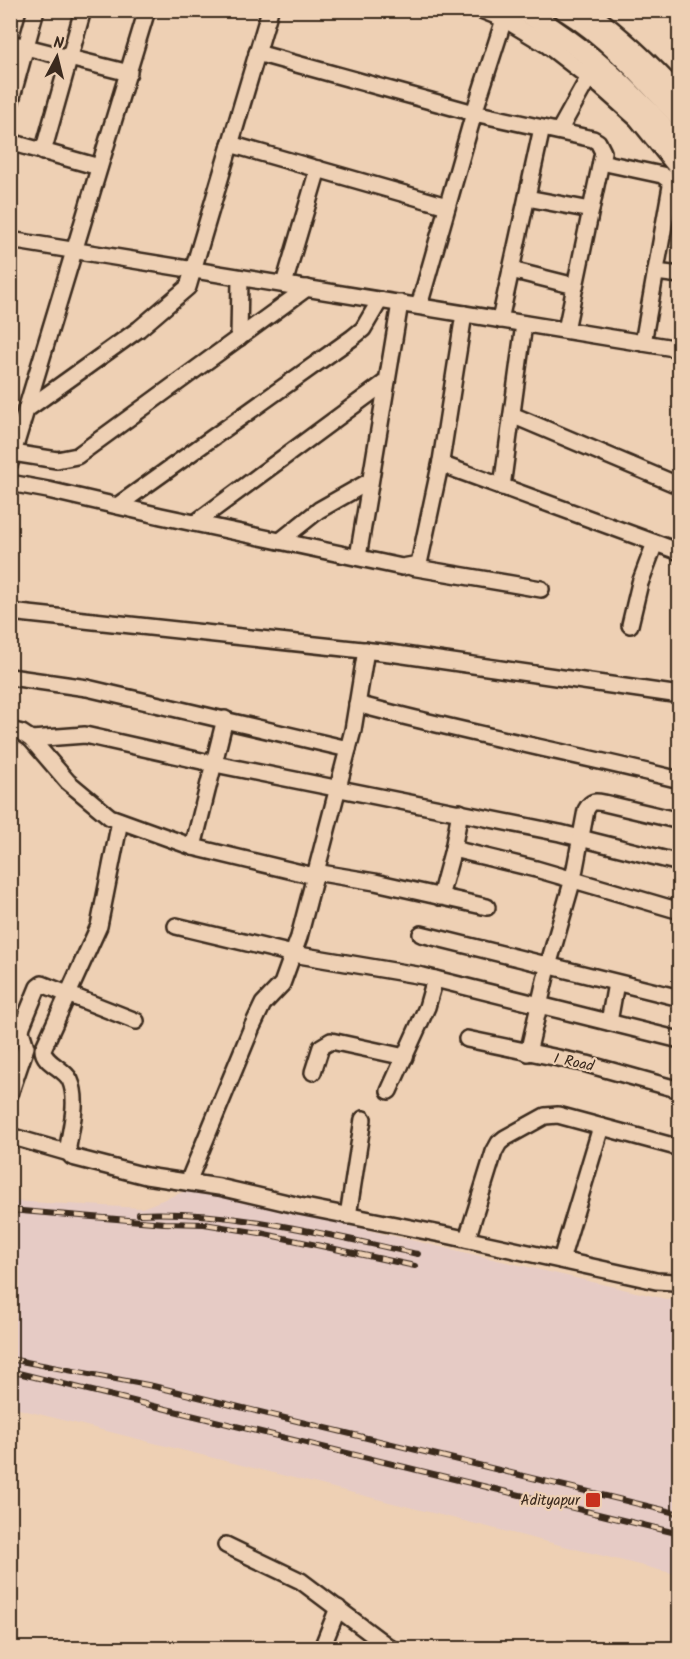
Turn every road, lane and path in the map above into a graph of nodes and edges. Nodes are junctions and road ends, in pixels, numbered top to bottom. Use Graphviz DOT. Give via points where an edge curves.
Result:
graph roads {
  1 [pos="36,10"];
  2 [pos="83,10"];
  3 [pos="147,10"];
  4 [pos="270,10"];
  5 [pos="481,10"];
  6 [pos="522,10"];
  7 [pos="565,10"];
  8 [pos="588,10"];
  9 [pos="506,15"];
  10 [pos="10,43"];
  11 [pos="26,47"];
  12 [pos="257,53"];
  13 [pos="70,58"];
  14 [pos="129,73"];
  15 [pos="589,77"];
  16 [pos="680,94"];
  17 [pos="10,104"];
  18 [pos="474,113"];
  19 [pos="644,117"];
  20 [pos="680,117"];
  21 [pos="542,128"];
  22 [pos="559,131"];
  23 [pos="10,142"];
  24 [pos="230,144"];
  25 [pos="680,151"];
  26 [pos="43,152"];
  27 [pos="601,162"];
  28 [pos="99,167"];
  29 [pos="318,169"];
  30 [pos="680,172"];
  31 [pos="527,198"];
  32 [pos="447,206"];
  33 [pos="591,210"];
  34 [pos="10,240"];
  35 [pos="73,250"];
  36 [pos="194,270"];
  37 [pos="511,270"];
  38 [pos="656,272"];
  39 [pos="680,275"];
  40 [pos="240,278"];
  41 [pos="284,284"];
  42 [pos="575,286"];
  43 [pos="307,288"];
  44 [pos="380,300"];
  45 [pos="400,303"];
  46 [pos="419,306"];
  47 [pos="464,314"];
  48 [pos="500,320"];
  49 [pos="524,324"];
  50 [pos="566,330"];
  51 [pos="239,338"];
  52 [pos="643,343"];
  53 [pos="680,349"];
  54 [pos="387,381"];
  55 [pos="26,410"];
  56 [pos="512,415"];
  57 [pos="12,458"];
  58 [pos="441,461"];
  59 [pos="370,481"];
  60 [pos="10,483"];
  61 [pos="680,486"];
  62 [pos="502,487"];
  63 [pos="117,506"];
  64 [pos="195,523"];
  65 [pos="280,541"];
  66 [pos="655,543"];
  67 [pos="680,552"];
  68 [pos="358,557"];
  69 [pos="411,567"];
  70 [pos="541,589"];
  71 [pos="10,612"];
  72 [pos="630,625"];
  73 [pos="366,650"];
  74 [pos="10,677"];
  75 [pos="680,695"];
  76 [pos="357,704"];
  77 [pos="225,719"];
  78 [pos="10,730"];
  79 [pos="32,739"];
  80 [pos="348,749"];
  81 [pos="215,764"];
  82 [pos="680,780"];
  83 [pos="337,788"];
  84 [pos="460,812"];
  85 [pos="120,821"];
  86 [pos="680,821"];
  87 [pos="580,838"];
  88 [pos="193,847"];
  89 [pos="453,849"];
  90 [pos="680,863"];
  91 [pos="314,874"];
  92 [pos="573,879"];
  93 [pos="440,897"];
  94 [pos="487,907"];
  95 [pos="680,911"];
  96 [pos="176,926"];
  97 [pos="421,934"];
  98 [pos="293,954"];
  99 [pos="549,966"];
  100 [pos="435,979"];
  101 [pos="616,983"];
  102 [pos="68,993"];
  103 [pos="680,998"];
  104 [pos="539,1005"];
  105 [pos="135,1021"];
  106 [pos="609,1023"];
  107 [pos="467,1039"];
  108 [pos="680,1040"];
  109 [pos="528,1053"];
  110 [pos="405,1057"];
  111 [pos="313,1072"];
  112 [pos="680,1090"];
  113 [pos="389,1091"];
  114 [pos="10,1094"];
  115 [pos="363,1119"];
  116 [pos="601,1127"];
  117 [pos="10,1136"];
  118 [pos="680,1148"];
  119 [pos="69,1154"];
  120 [pos="188,1182"];
  121 [pos="348,1216"];
  122 [pos="467,1239"];
  123 [pos="561,1260"];
  124 [pos="680,1280"];
  125 [pos="226,1545"];
  126 [pos="338,1608"];
  127 [pos="322,1648"];
  128 [pos="390,1648"];
  1 -- 11 [label="street"];
  2 -- 13 [label="street"];
  3 -- 14 [label="street"];
  4 -- 12 [label="street"];
  5 -- 9 [label="street"];
  6 -- 19 [label="main road" via="557,30 604,67"];
  7 -- 20 [label="main road" via="626,58"];
  8 -- 16 [label="street" via="618,32"];
  9 -- 15 [label="street"];
  9 -- 18 [label="street"];
  10 -- 11 [label="street"];
  11 -- 13 [label="street"];
  11 -- 17 [label="street"];
  12 -- 18 [label="street"];
  12 -- 24 [label="street"];
  13 -- 14 [label="street"];
  13 -- 26 [label="street"];
  14 -- 28 [label="street"];
  15 -- 19 [label="street"];
  15 -- 22 [label="street"];
  18 -- 21 [label="street"];
  18 -- 32 [label="street"];
  19 -- 25 [label="main road"];
  19 -- 30 [label="street"];
  21 -- 22 [label="street"];
  21 -- 31 [label="street"];
  22 -- 27 [label="street" via="598,142 603,152"];
  23 -- 26 [label="street"];
  24 -- 29 [label="street"];
  24 -- 36 [label="street"];
  26 -- 28 [label="street"];
  27 -- 33 [label="street"];
  27 -- 38 [label="street" via="662,175 670,181"];
  28 -- 35 [label="street"];
  29 -- 32 [label="street"];
  29 -- 41 [label="street"];
  31 -- 33 [label="street"];
  31 -- 37 [label="street"];
  32 -- 46 [label="street"];
  33 -- 42 [label="street"];
  34 -- 35 [label="street"];
  35 -- 36 [label="street"];
  35 -- 55 [label="street"];
  36 -- 40 [label="street"];
  36 -- 55 [label="street" via="188,287 176,298"];
  37 -- 42 [label="street"];
  37 -- 48 [label="street"];
  38 -- 39 [label="street"];
  38 -- 52 [label="street"];
  40 -- 41 [label="street"];
  40 -- 51 [label="street"];
  41 -- 43 [label="street"];
  42 -- 50 [label="street"];
  43 -- 44 [label="street"];
  43 -- 51 [label="street"];
  44 -- 45 [label="street"];
  44 -- 63 [label="street" via="363,329 352,338"];
  45 -- 46 [label="street"];
  45 -- 54 [label="street"];
  46 -- 47 [label="street"];
  47 -- 48 [label="street"];
  47 -- 58 [label="street"];
  48 -- 49 [label="street"];
  49 -- 50 [label="street"];
  49 -- 56 [label="street"];
  50 -- 52 [label="street"];
  51 -- 57 [label="street" via="77,456 57,460"];
  52 -- 53 [label="street"];
  54 -- 59 [label="street"];
  54 -- 64 [label="street"];
  55 -- 57 [label="street"];
  56 -- 61 [label="street"];
  56 -- 62 [label="street"];
  58 -- 62 [label="street"];
  58 -- 69 [label="street" via="420,559"];
  59 -- 65 [label="street" via="319,510"];
  59 -- 68 [label="street"];
  60 -- 63 [label="street"];
  62 -- 66 [label="street"];
  63 -- 64 [label="street"];
  64 -- 65 [label="street"];
  65 -- 68 [label="street"];
  66 -- 67 [label="street"];
  66 -- 72 [label="street"];
  68 -- 69 [label="street"];
  69 -- 70 [label="street"];
  71 -- 73 [label="street"];
  73 -- 75 [label="street"];
  73 -- 76 [label="street"];
  74 -- 77 [label="street" via="87,688"];
  76 -- 80 [label="street"];
  76 -- 82 [label="street"];
  77 -- 80 [label="street"];
  77 -- 81 [label="street"];
  78 -- 79 [label="street"];
  79 -- 81 [label="street" via="85,735"];
  79 -- 85 [label="street" via="68,782"];
  80 -- 83 [label="street"];
  81 -- 83 [label="street"];
  81 -- 88 [label="street"];
  83 -- 84 [label="street"];
  83 -- 91 [label="street"];
  84 -- 87 [label="street"];
  84 -- 89 [label="street"];
  85 -- 88 [label="street"];
  85 -- 102 [label="street" via="102,915"];
  86 -- 87 [label="street" via="594,801 586,810"];
  87 -- 90 [label="street"];
  87 -- 92 [label="street"];
  88 -- 91 [label="street"];
  89 -- 92 [label="street"];
  89 -- 93 [label="street"];
  91 -- 93 [label="street" via="375,882"];
  91 -- 98 [label="street"];
  92 -- 95 [label="street"];
  92 -- 99 [label="street"];
  93 -- 94 [label="street"];
  96 -- 98 [label="street"];
  97 -- 99 [label="street"];
  98 -- 100 [label="street"];
  98 -- 120 [label="street" via="282,984 264,1004 252,1027"];
  99 -- 101 [label="street"];
  99 -- 104 [label="street"];
  100 -- 104 [label="street"];
  100 -- 110 [label="street"];
  101 -- 103 [label="street"];
  101 -- 106 [label="street"];
  102 -- 105 [label="street"];
  102 -- 114 [label="street" via="49,985 38,987 22,1026 26,1047"];
  102 -- 119 [label="street" via="43,1053 72,1086"];
  104 -- 106 [label="street"];
  104 -- 109 [label="street"];
  106 -- 108 [label="street"];
  107 -- 109 [label="street, I Road"];
  109 -- 112 [label="street, I Road" via="587,1064"];
  110 -- 111 [label="street" via="330,1041 321,1047"];
  110 -- 113 [label="street"];
  115 -- 121 [label="street"];
  116 -- 118 [label="street"];
  116 -- 122 [label="street" via="551,1114 499,1143"];
  116 -- 123 [label="street"];
  117 -- 119 [label="street"];
  119 -- 120 [label="street" via="77,1160"];
  120 -- 121 [label="street"];
  121 -- 122 [label="street"];
  122 -- 123 [label="street"];
  123 -- 124 [label="street" via="656,1281"];
  125 -- 126 [label="street" via="301,1581"];
  126 -- 127 [label="street"];
  126 -- 128 [label="street"];
}
